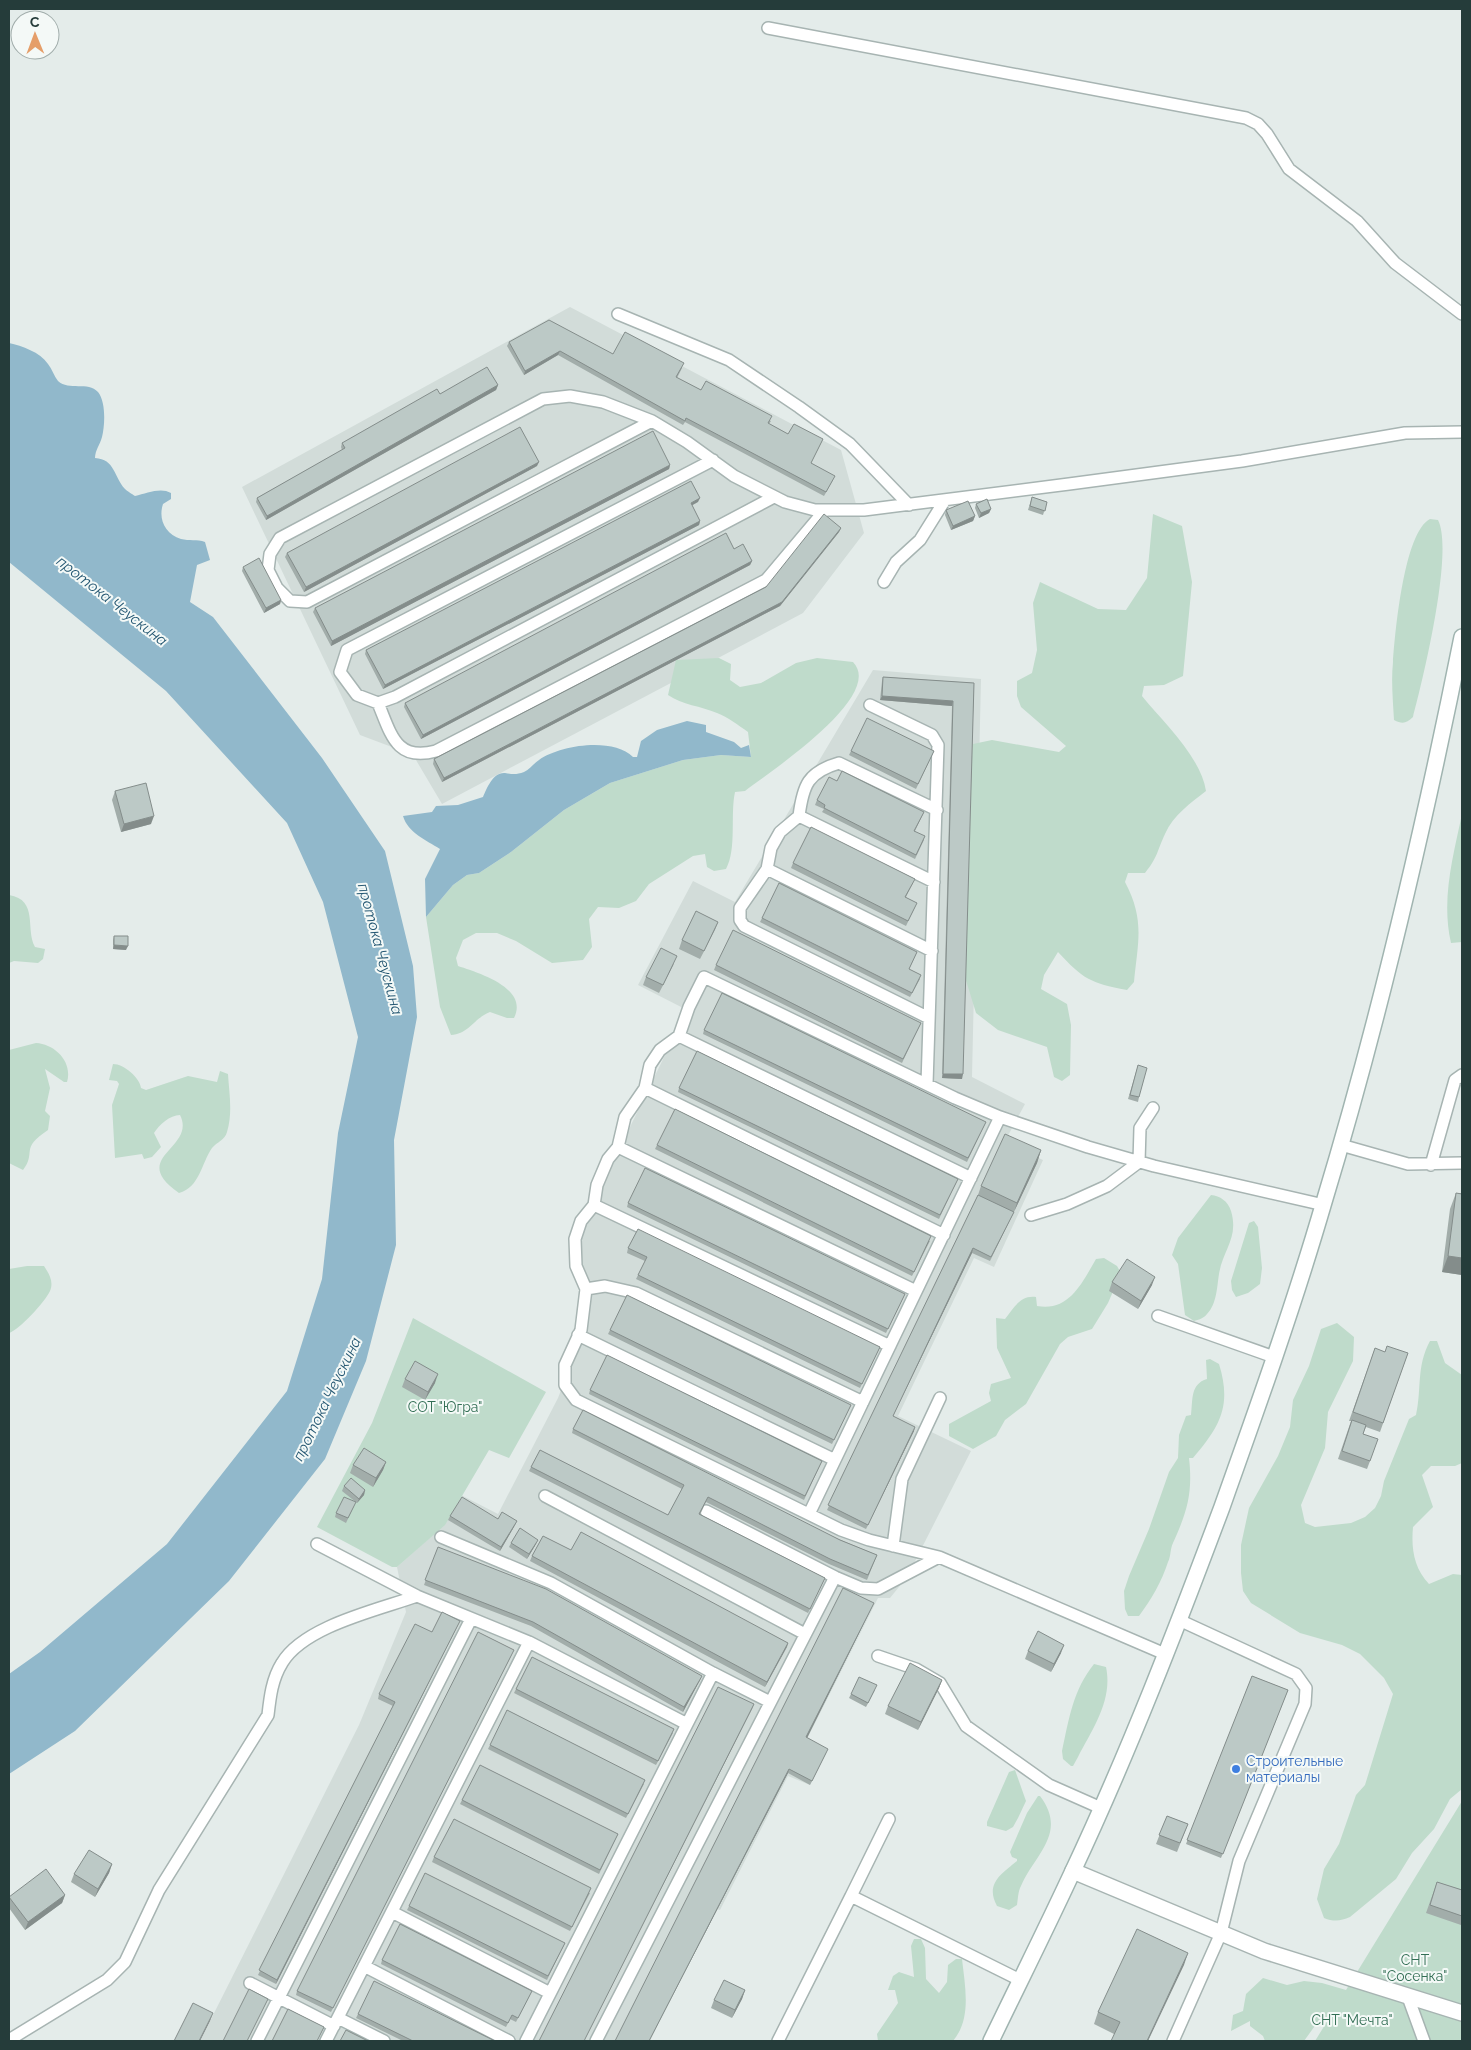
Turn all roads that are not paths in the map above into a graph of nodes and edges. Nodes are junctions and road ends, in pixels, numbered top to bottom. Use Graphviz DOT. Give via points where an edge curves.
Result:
graph roads {
  1 [pos="768,28"];
  2 [pos="618,314"];
  3 [pos="1462,314"];
  4 [pos="652,421"];
  5 [pos="1462,432"];
  6 [pos="713,460"];
  7 [pos="774,497"];
  8 [pos="945,500"];
  9 [pos="909,505"];
  10 [pos="825,510"];
  11 [pos="884,582"];
  12 [pos="1462,637"];
  13 [pos="378,703"];
  14 [pos="870,705"];
  15 [pos="937,810"];
  16 [pos="799,816"];
  17 [pos="767,869"];
  18 [pos="934,882"];
  19 [pos="932,951"];
  20 [pos="929,1018"];
  21 [pos="679,1036"];
  22 [pos="1462,1075"];
  23 [pos="927,1084"];
  24 [pos="645,1088"];
  25 [pos="1153,1108"];
  26 [pos="1000,1117"];
  27 [pos="1341,1145"];
  28 [pos="618,1147"];
  29 [pos="1139,1162"];
  30 [pos="1462,1162"];
  31 [pos="1431,1165"];
  32 [pos="971,1178"];
  33 [pos="594,1205"];
  34 [pos="1324,1205"];
  35 [pos="1031,1215"];
  36 [pos="944,1235"];
  37 [pos="586,1289"];
  38 [pos="916,1291"];
  39 [pos="1158,1316"];
  40 [pos="578,1335"];
  41 [pos="890,1346"];
  42 [pos="1274,1357"];
  43 [pos="940,1398"];
  44 [pos="863,1402"];
  45 [pos="835,1460"];
  46 [pos="545,1496"];
  47 [pos="706,1512"];
  48 [pos="809,1514"];
  49 [pos="441,1537"];
  50 [pos="317,1544"];
  51 [pos="892,1546"];
  52 [pos="939,1557"];
  53 [pos="835,1577"];
  54 [pos="417,1596"];
  55 [pos="471,1618"];
  56 [pos="1179,1620"];
  57 [pos="806,1634"];
  58 [pos="529,1642"];
  59 [pos="1165,1654"];
  60 [pos="878,1656"];
  61 [pos="713,1673"];
  62 [pos="770,1702"];
  63 [pos="687,1724"];
  64 [pos="1101,1808"];
  65 [pos="889,1819"];
  66 [pos="1073,1871"];
  67 [pos="851,1896"];
  68 [pos="392,1912"];
  69 [pos="1221,1933"];
  70 [pos="364,1966"];
  71 [pos="1020,1980"];
  72 [pos="250,1983"];
  73 [pos="550,1993"];
  74 [pos="279,1996"];
  75 [pos="1408,1997"];
  76 [pos="1462,2013"];
  77 [pos="336,2022"];
  78 [pos="9,2040"];
  79 [pos="257,2041"];
  80 [pos="326,2041"];
  81 [pos="384,2041"];
  82 [pos="509,2041"];
  83 [pos="526,2041"];
  84 [pos="596,2041"];
  85 [pos="778,2041"];
  86 [pos="991,2041"];
  87 [pos="1173,2041"];
  88 [pos="1424,2041"];
  1 -- 3 [label="lane" via="1246,118 1268,134 1288,168 1357,221 1395,263"];
  2 -- 9 [label="lane" via="737,365 850,444"];
  4 -- 4 [label="lane" via="306,602 290,600 277,588 268,570 270,554 280,538 543,399 570,396 603,402"];
  4 -- 6 [label="lane"];
  5 -- 8 [label="lane" via="1405,433 1242,461"];
  6 -- 7 [label="lane" via="734,476"];
  6 -- 13 [label="lane" via="347,650 340,672 358,695"];
  7 -- 10 [label="lane" via="807,508"];
  7 -- 13 [label="lane"];
  8 -- 9 [label="lane"];
  8 -- 11 [label="lane" via="920,540 896,562"];
  9 -- 10 [label="lane"];
  10 -- 13 [label="lane" via="766,580 436,751 423,755 406,752 393,738"];
  12 -- 27 [label="main road" via="1420,834"];
  14 -- 15 [label="lane" via="932,735 938,745"];
  15 -- 16 [label="lane" via="839,764 822,768 810,778 802,795"];
  15 -- 18 [label="lane"];
  16 -- 17 [label="lane" via="780,832 771,848"];
  16 -- 18 [label="lane"];
  17 -- 19 [label="lane"];
  17 -- 20 [label="lane" via="740,908 740,920 744,926"];
  18 -- 19 [label="lane"];
  19 -- 20 [label="lane"];
  20 -- 23 [label="lane"];
  21 -- 23 [label="lane" via="688,1008 704,977"];
  21 -- 24 [label="lane" via="660,1050 650,1065"];
  21 -- 32 [label="lane"];
  22 -- 31 [label="lane" via="1455,1080"];
  23 -- 26 [label="lane"];
  24 -- 28 [label="lane" via="625,1117"];
  24 -- 36 [label="lane"];
  25 -- 29 [label="lane" via="1140,1128"];
  26 -- 29 [label="lane"];
  26 -- 32 [label="lane"];
  27 -- 31 [label="lane" via="1408,1164"];
  27 -- 34 [label="main road"];
  28 -- 33 [label="lane" via="608,1158 597,1185"];
  28 -- 38 [label="lane"];
  29 -- 34 [label="lane"];
  29 -- 35 [label="lane" via="1107,1186 1067,1204"];
  30 -- 31 [label="lane"];
  32 -- 36 [label="lane"];
  33 -- 37 [label="lane" via="581,1221 574,1239 576,1266"];
  33 -- 41 [label="lane"];
  34 -- 42 [label="main road"];
  36 -- 38 [label="lane"];
  37 -- 40 [label="lane"];
  37 -- 44 [label="lane" via="605,1286 636,1293"];
  38 -- 41 [label="lane"];
  39 -- 42 [label="lane"];
  40 -- 45 [label="lane"];
  40 -- 48 [label="lane" via="565,1365 565,1386 576,1400"];
  41 -- 44 [label="lane"];
  42 -- 56 [label="main road"];
  43 -- 51 [label="lane" via="902,1479"];
  44 -- 45 [label="lane"];
  45 -- 48 [label="lane"];
  46 -- 57 [label="lane"];
  47 -- 53 [label="lane"];
  48 -- 51 [label="lane" via="848,1532"];
  49 -- 61 [label="lane" via="551,1583"];
  50 -- 54 [label="lane"];
  51 -- 52 [label="lane"];
  52 -- 53 [label="lane" via="878,1589 861,1588"];
  52 -- 59 [label="lane"];
  53 -- 57 [label="lane"];
  54 -- 55 [label="lane"];
  54 -- 78 [label="lane" via="333,1626 299,1643 282,1663 271,1687 268,1715 159,1890 125,1962 107,1980"];
  55 -- 58 [label="lane"];
  55 -- 74 [label="lane"];
  56 -- 59 [label="main road"];
  56 -- 69 [label="lane" via="1296,1674 1306,1688 1305,1704 1239,1861"];
  57 -- 62 [label="lane"];
  58 -- 63 [label="lane"];
  58 -- 68 [label="lane"];
  59 -- 64 [label="main road"];
  60 -- 64 [label="lane" via="916,1669 940,1683 966,1726 1049,1785"];
  61 -- 62 [label="lane"];
  61 -- 63 [label="lane"];
  62 -- 84 [label="lane"];
  63 -- 73 [label="lane"];
  64 -- 66 [label="main road"];
  65 -- 67 [label="lane"];
  66 -- 69 [label="main road"];
  66 -- 71 [label="main road"];
  67 -- 71 [label="lane"];
  67 -- 85 [label="lane"];
  68 -- 70 [label="lane"];
  68 -- 73 [label="lane"];
  69 -- 75 [label="main road" via="1264,1951"];
  69 -- 87 [label="lane"];
  70 -- 77 [label="lane"];
  70 -- 82 [label="lane"];
  71 -- 86 [label="main road"];
  72 -- 74 [label="lane"];
  73 -- 83 [label="lane"];
  74 -- 77 [label="lane"];
  74 -- 79 [label="lane"];
  75 -- 76 [label="main road"];
  75 -- 88 [label="lane"];
  77 -- 80 [label="lane"];
  77 -- 81 [label="lane"];
}
